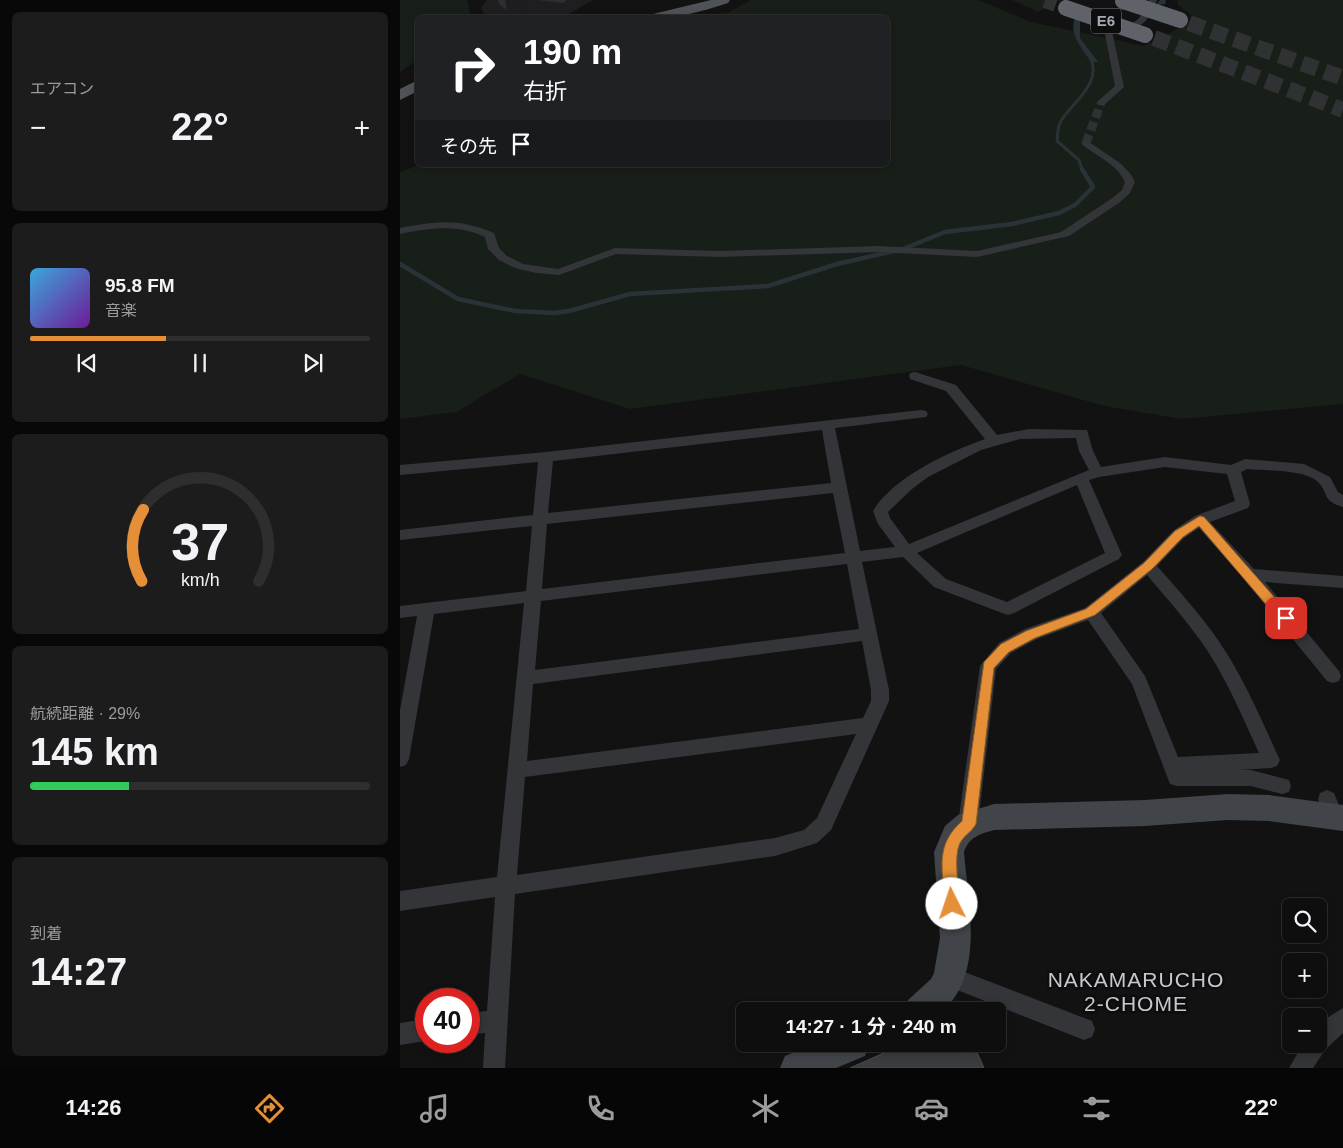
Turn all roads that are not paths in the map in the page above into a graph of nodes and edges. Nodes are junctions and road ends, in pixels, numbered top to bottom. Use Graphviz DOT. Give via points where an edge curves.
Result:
graph roads {
  1 [pos="724,0"];
  2 [pos="1152,0"];
  3 [pos="1124,1"];
  4 [pos="1066,8"];
  5 [pos="668,15"];
  6 [pos="1180,20"];
  7 [pos="1145,35"];
  8 [pos="415,86"];
  9 [pos="400,96"];
  10 [pos="1101,103"];
  11 [pos="1086,143"];
  12 [pos="400,231"];
  13 [pos="915,376"];
  14 [pos="920,414"];
  15 [pos="828,425"];
  16 [pos="995,442"];
  17 [pos="546,457"];
  18 [pos="400,470"];
  19 [pos="1233,470"];
  20 [pos="1097,472"];
  21 [pos="1081,478"];
  22 [pos="839,487"];
  23 [pos="1343,502"];
  24 [pos="541,520"];
  25 [pos="1200,520"];
  26 [pos="400,535"];
  27 [pos="906,551"];
  28 [pos="853,558"];
  29 [pos="1148,566"];
  30 [pos="1250,575"];
  31 [pos="1343,582"];
  32 [pos="534,595"];
  33 [pos="428,608"];
  34 [pos="400,612"];
  35 [pos="1090,612"];
  36 [pos="869,634"];
  37 [pos="1333,676"];
  38 [pos="527,678"];
  39 [pos="870,725"];
  40 [pos="400,759"];
  41 [pos="1172,765"];
  42 [pos="517,770"];
  43 [pos="1282,786"];
  44 [pos="1334,811"];
  45 [pos="968,824"];
  46 [pos="506,886"];
  47 [pos="400,901"];
  48 [pos="949,977"];
  49 [pos="929,1002"];
  50 [pos="1343,1019"];
  51 [pos="498,1020"];
  52 [pos="480,1022"];
  53 [pos="1084,1029"];
  54 [pos="1327,1030"];
  55 [pos="415,1032"];
  56 [pos="400,1034"];
  57 [pos="834,1052"];
  58 [pos="1310,1053"];
  59 [pos="494,1068"];
  60 [pos="797,1068"];
  61 [pos="1300,1068"];
  1 -- 5 [label="main road"];
  2 -- 10 [label="street" via="1145,19 1131,27 1108,29 1120,87"];
  3 -- 6 [label="highway, E6, bridge"];
  4 -- 7 [label="highway, E6, bridge"];
  8 -- 9 [label="main road"];
  11 -- 12 [label="street" via="1128,174 1130,182 1126,191 1065,234 976,254 879,249 720,254 615,252 559,272 518,266 494,249 490,235 473,227 454,223 431,224"];
  13 -- 16 [label="street" via="951,388"];
  14 -- 15 [label="street"];
  15 -- 17 [label="street"];
  15 -- 22 [label="street"];
  16 -- 20 [label="street" via="1013,436 1082,433 1086,451"];
  16 -- 27 [label="street" via="957,454 910,483 884,506 880,511 883,520"];
  17 -- 18 [label="street"];
  17 -- 24 [label="street"];
  19 -- 20 [label="street" via="1165,462"];
  19 -- 23 [label="street" via="1245,464 1304,468 1325,480 1332,495"];
  19 -- 25 [label="street" via="1243,504"];
  20 -- 21 [label="street"];
  21 -- 27 [label="street"];
  21 -- 27 [label="street" via="1114,555 1008,609 940,583"];
  22 -- 24 [label="street"];
  22 -- 28 [label="street"];
  24 -- 26 [label="street"];
  24 -- 32 [label="street"];
  25 -- 29 [label="street" via="1179,534"];
  25 -- 30 [label="street"];
  27 -- 28 [label="street"];
  28 -- 32 [label="street"];
  28 -- 36 [label="street"];
  29 -- 35 [label="street"];
  29 -- 41 [label="street" via="1218,654 1271,760"];
  30 -- 31 [label="street"];
  30 -- 37 [label="street"];
  32 -- 33 [label="street"];
  32 -- 38 [label="street"];
  33 -- 34 [label="street"];
  33 -- 40 [label="street"];
  35 -- 41 [label="street" via="1139,681"];
  35 -- 45 [label="street" via="1030,634 1005,648 988,666"];
  36 -- 38 [label="street"];
  36 -- 39 [label="street" via="880,690 880,701"];
  38 -- 42 [label="street"];
  39 -- 42 [label="street"];
  39 -- 46 [label="street" via="824,824 810,837 775,847"];
  41 -- 43 [label="street" via="1177,778 1251,778"];
  42 -- 46 [label="street"];
  44 -- 45 [label="street" via="1228,808 994,817"];
  45 -- 48 [label="street" via="955,836 949,852 955,938"];
  46 -- 47 [label="street"];
  46 -- 51 [label="street"];
  48 -- 49 [label="street" via="942,990"];
  48 -- 53 [label="street"];
  50 -- 54 [label="street"];
  51 -- 52 [label="street"];
  51 -- 59 [label="street"];
  55 -- 56 [label="street"];
  57 -- 60 [label="street"];
  58 -- 61 [label="street"];
}
